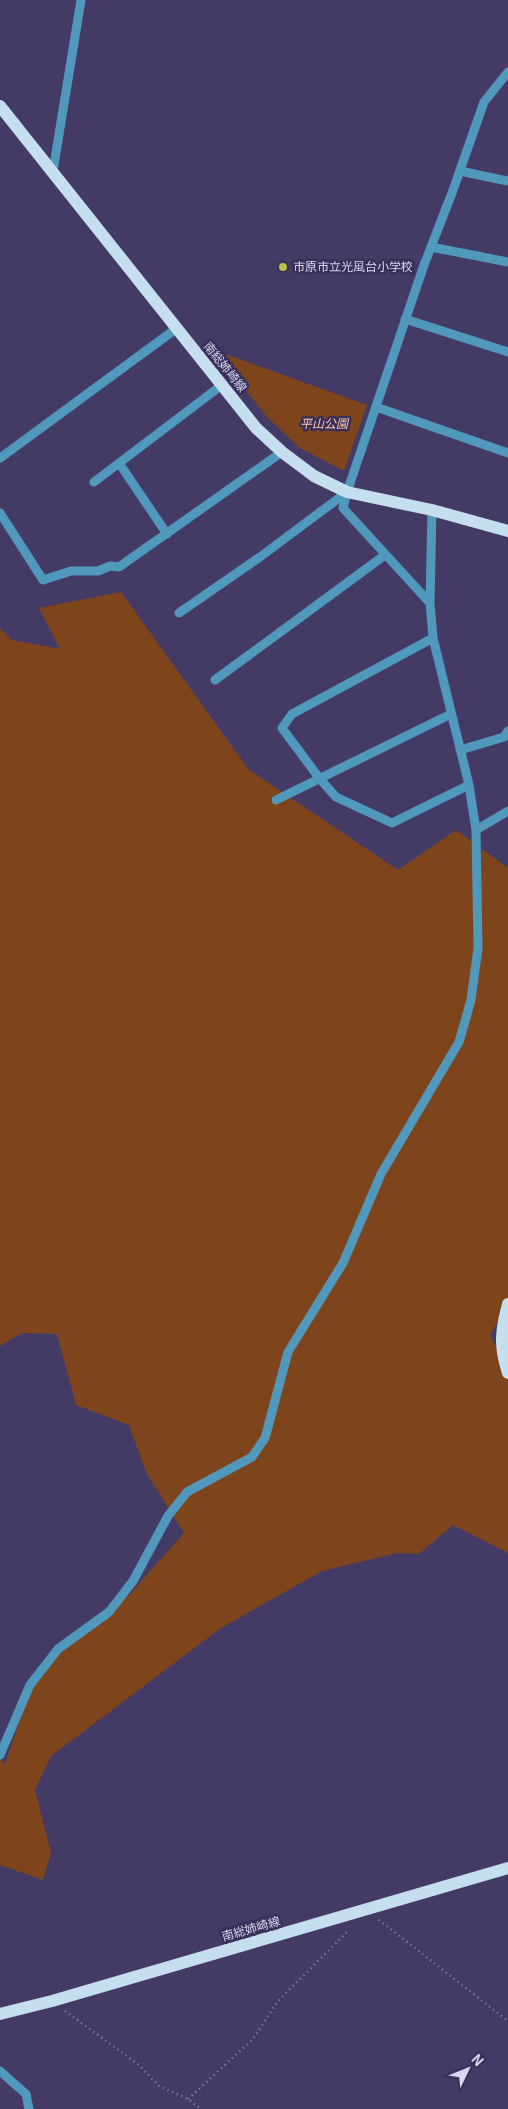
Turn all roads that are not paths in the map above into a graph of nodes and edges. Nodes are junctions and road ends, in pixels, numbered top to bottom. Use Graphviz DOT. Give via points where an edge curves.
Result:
graph roads {
  1 [pos="81,0"];
  2 [pos="508,72"];
  3 [pos="0,106"];
  4 [pos="52,171"];
  5 [pos="460,171"];
  6 [pos="508,181"];
  7 [pos="431,247"];
  8 [pos="508,262"];
  9 [pos="406,319"];
  10 [pos="177,328"];
  11 [pos="508,352"];
  12 [pos="222,385"];
  13 [pos="376,407"];
  14 [pos="282,452"];
  15 [pos="508,453"];
  16 [pos="0,458"];
  17 [pos="120,463"];
  18 [pos="94,482"];
  19 [pos="347,492"];
  20 [pos="432,510"];
  21 [pos="0,513"];
  22 [pos="508,531"];
  23 [pos="167,534"];
  24 [pos="385,555"];
  25 [pos="430,603"];
  26 [pos="179,613"];
  27 [pos="433,638"];
  28 [pos="215,680"];
  29 [pos="451,714"];
  30 [pos="508,731"];
  31 [pos="460,750"];
  32 [pos="320,778"];
  33 [pos="469,785"];
  34 [pos="276,800"];
  35 [pos="508,811"];
  36 [pos="476,830"];
  37 [pos="508,1304"];
  38 [pos="508,1373"];
  39 [pos="0,1756"];
  40 [pos="508,1868"];
  41 [pos="0,2014"];
  42 [pos="0,2072"];
  43 [pos="29,2109"];
  1 -- 4 [label="street"];
  2 -- 5 [label="street" via="484,102"];
  3 -- 4 [label="main road, 南総姉崎線"];
  4 -- 10 [label="main road, 南総姉崎線"];
  5 -- 6 [label="street"];
  5 -- 7 [label="street"];
  7 -- 8 [label="street"];
  7 -- 9 [label="street"];
  9 -- 11 [label="street"];
  9 -- 13 [label="street"];
  10 -- 12 [label="main road, 南総姉崎線"];
  10 -- 16 [label="street"];
  12 -- 14 [label="main road, 南総姉崎線" via="256,428"];
  12 -- 17 [label="street"];
  13 -- 15 [label="street"];
  13 -- 19 [label="street"];
  14 -- 19 [label="main road, 南総姉崎線" via="314,476"];
  14 -- 23 [label="street"];
  17 -- 18 [label="street"];
  17 -- 23 [label="street"];
  19 -- 20 [label="main road, 南総姉崎線"];
  19 -- 24 [label="street" via="343,508"];
  19 -- 26 [label="street"];
  20 -- 22 [label="main road, 南総姉崎線"];
  20 -- 25 [label="street"];
  21 -- 23 [label="street" via="43,580 71,571 119,567"];
  24 -- 25 [label="street"];
  24 -- 28 [label="street"];
  25 -- 27 [label="street"];
  27 -- 29 [label="street"];
  27 -- 32 [label="street" via="292,714 282,728"];
  29 -- 31 [label="street"];
  29 -- 32 [label="street"];
  30 -- 31 [label="street" via="504,737"];
  31 -- 33 [label="street"];
  32 -- 33 [label="street" via="336,797 392,823"];
  32 -- 34 [label="street"];
  33 -- 36 [label="street"];
  35 -- 36 [label="street"];
  36 -- 39 [label="street" via="478,948 459,1042 381,1174 343,1263 288,1352 265,1438 252,1457 187,1492 168,1516 133,1582 110,1612 58,1649 30,1685"];
  37 -- 38 [label="main road" via="501,1328"];
  40 -- 41 [label="main road, 南総姉崎線"];
  42 -- 43 [label="street" via="26,2094"];
}
